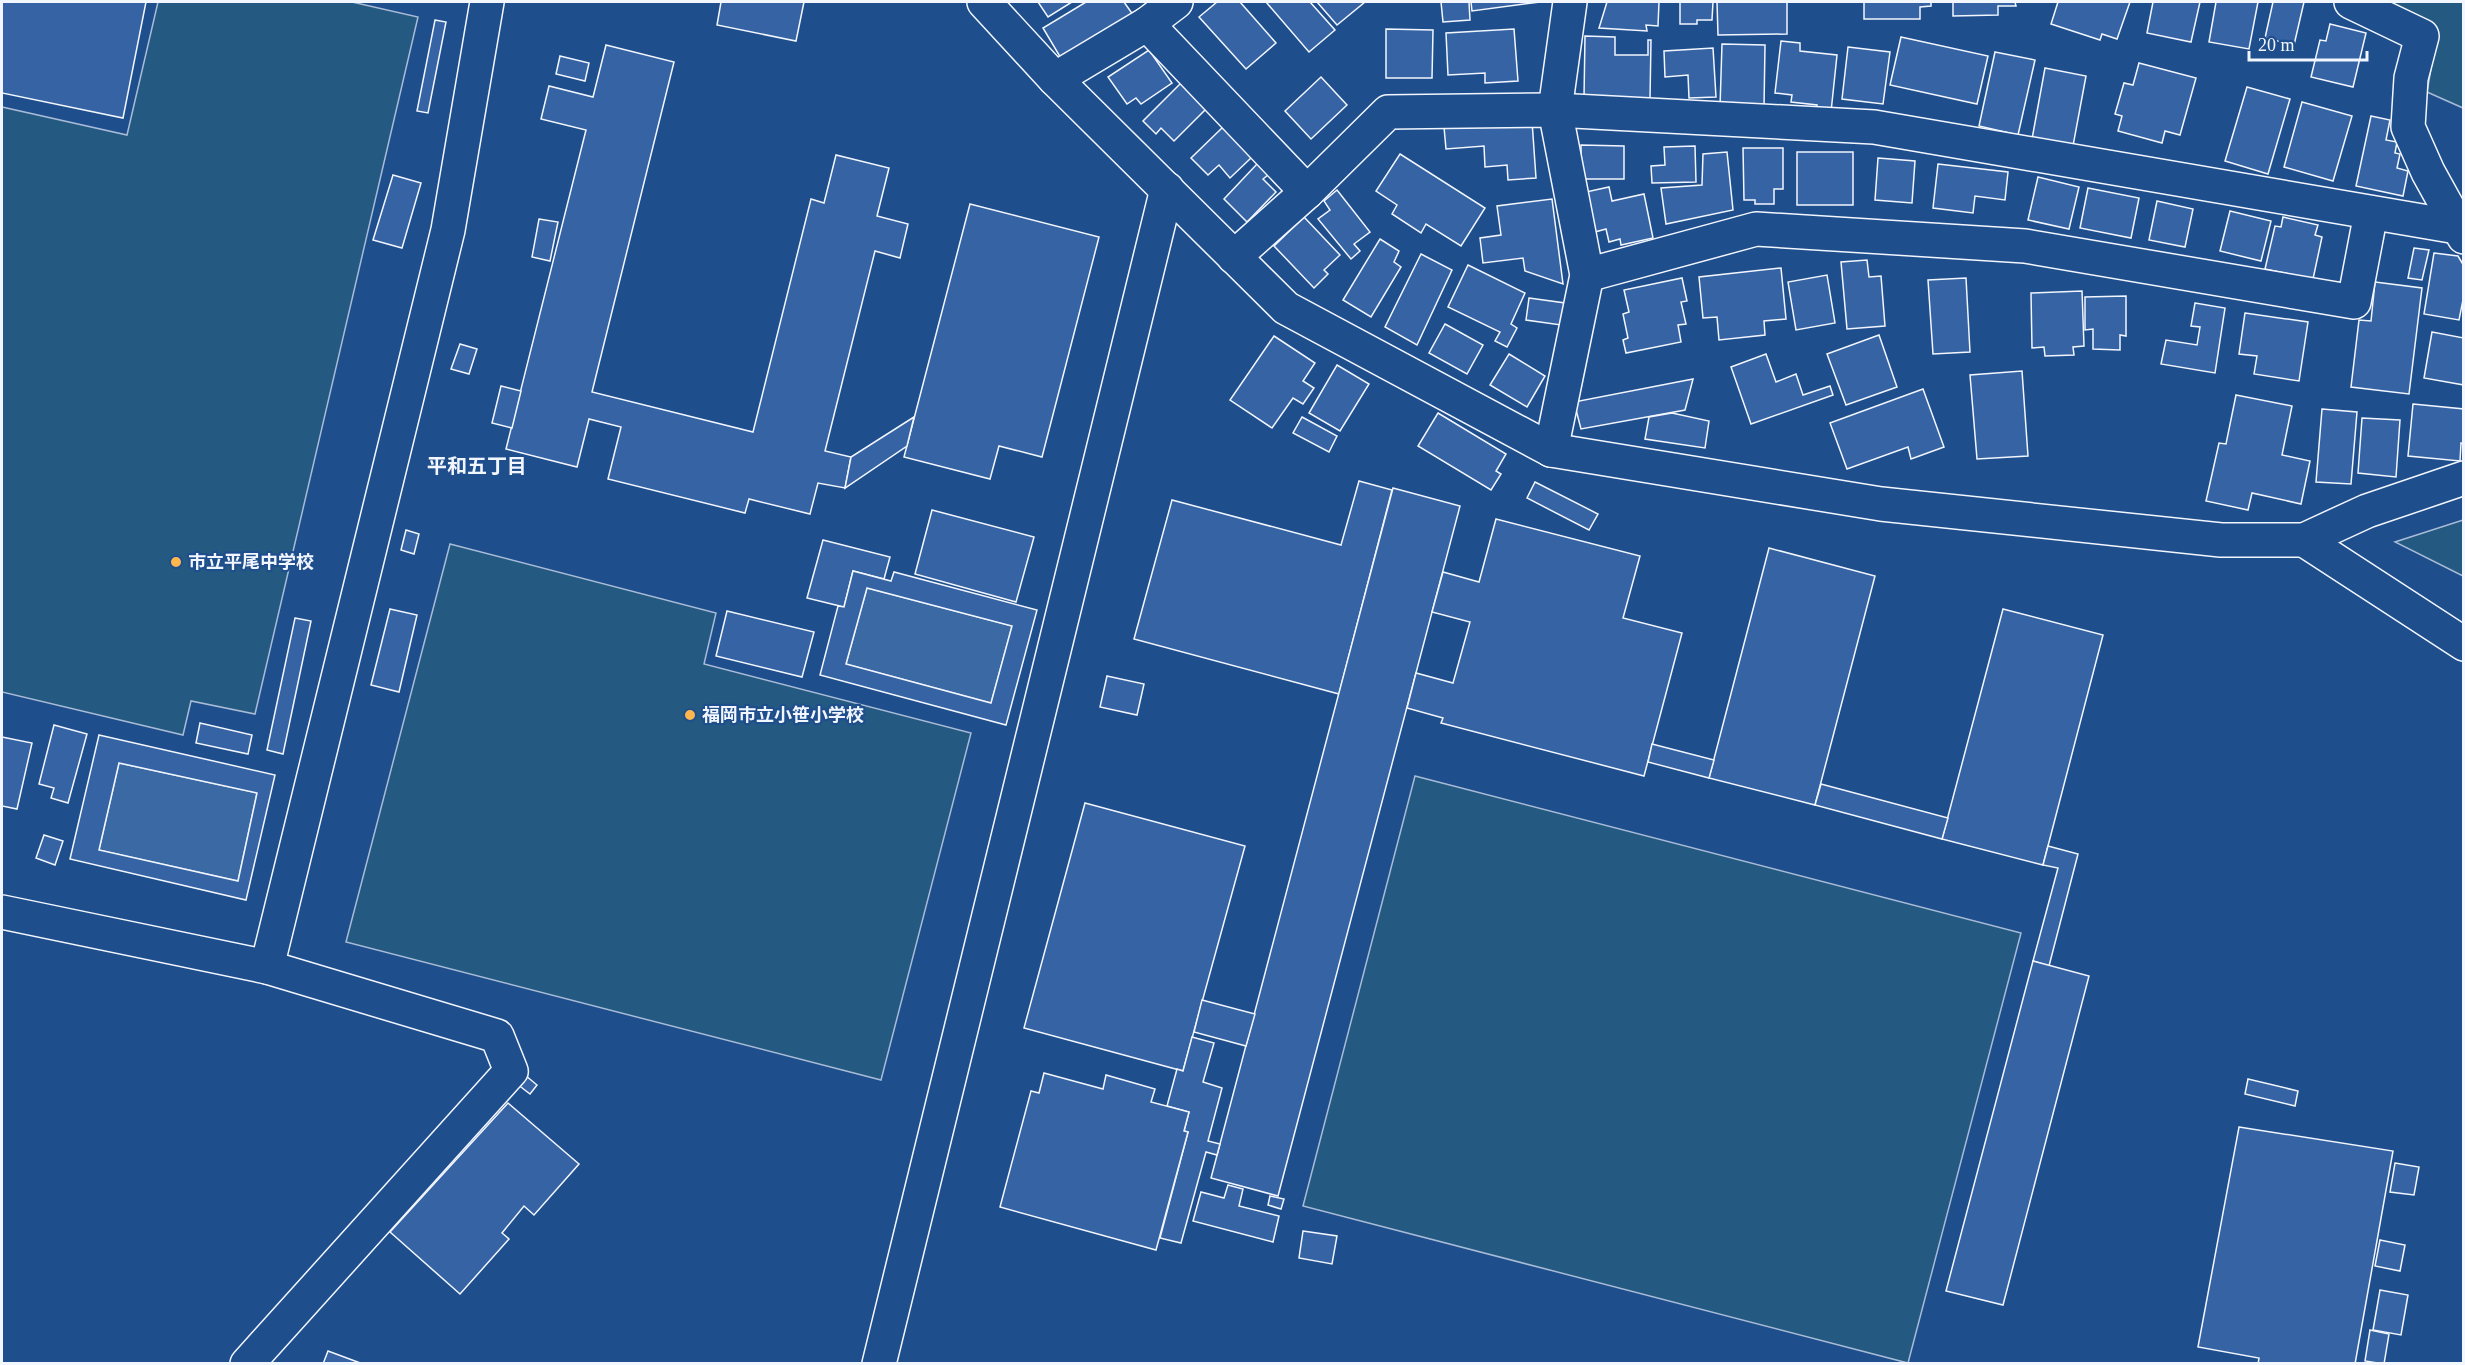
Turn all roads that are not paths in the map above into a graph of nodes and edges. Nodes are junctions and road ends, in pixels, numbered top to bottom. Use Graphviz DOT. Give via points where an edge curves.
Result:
graph roads {
  1 [pos="487,2"];
  2 [pos="984,2"];
  3 [pos="1176,2"];
  4 [pos="1570,2"];
  5 [pos="2351,2"];
  6 [pos="1147,24"];
  7 [pos="1055,79"];
  8 [pos="1556,110"];
  9 [pos="1167,189"];
  10 [pos="1307,192"];
  11 [pos="2371,213"];
  12 [pos="2460,232"];
  13 [pos="1234,257"];
  14 [pos="1587,275"];
  15 [pos="1551,450"];
  16 [pos="2463,478"];
  17 [pos="2304,540"];
  18 [pos="2463,644"];
  19 [pos="2,912"];
  20 [pos="267,967"];
  21 [pos="247,1364"];
  22 [pos="879,1364"];
  1 -- 20 [label="street" via="448,230"];
  2 -- 7 [label="street"];
  3 -- 6 [label="street"];
  4 -- 8 [label="street"];
  5 -- 12 [label="street" via="2422,36 2411,78 2408,127"];
  6 -- 7 [label="street"];
  6 -- 10 [label="street"];
  7 -- 9 [label="street"];
  8 -- 10 [label="street" via="1388,112"];
  8 -- 11 [label="street" via="1874,127"];
  8 -- 14 [label="street"];
  9 -- 13 [label="street"];
  9 -- 22 [label="street"];
  10 -- 13 [label="street"];
  11 -- 12 [label="street"];
  11 -- 14 [label="street" via="2354,302 2025,246 1756,229"];
  13 -- 15 [label="street" via="1286,308"];
  14 -- 15 [label="street"];
  15 -- 17 [label="street" via="1881,504 2221,540"];
  16 -- 17 [label="street" via="2367,511"];
  17 -- 18 [label="street"];
  19 -- 20 [label="street"];
  20 -- 21 [label="street" via="497,1036 511,1071"];
}
